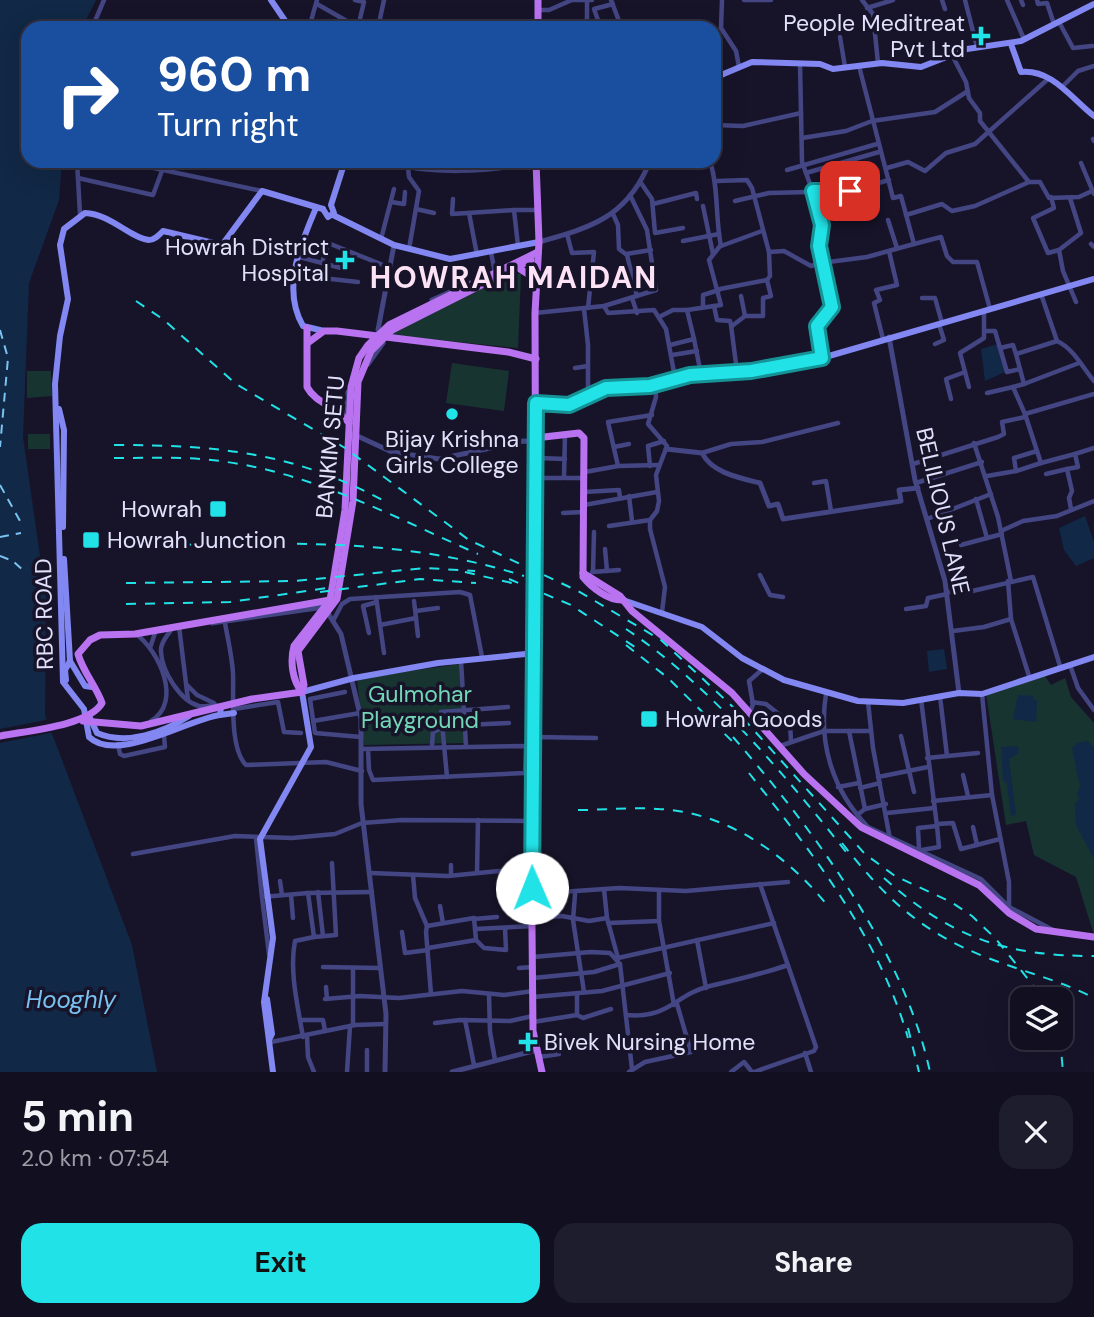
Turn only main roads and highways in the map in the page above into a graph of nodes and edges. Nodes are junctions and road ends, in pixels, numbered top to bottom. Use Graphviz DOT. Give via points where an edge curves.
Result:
graph roads {
  1 [pos="271,0"];
  2 [pos="538,0"];
  3 [pos="1094,4"];
  4 [pos="285,21"];
  5 [pos="538,21"];
  6 [pos="1011,44"];
  7 [pos="721,75"];
  8 [pos="1094,116"];
  9 [pos="343,168"];
  10 [pos="536,168"];
  11 [pos="331,205"];
  12 [pos="319,209"];
  13 [pos="333,215"];
  14 [pos="539,242"];
  15 [pos="538,254"];
  16 [pos="517,267"];
  17 [pos="496,274"];
  18 [pos="1094,279"];
  19 [pos="536,285"];
  20 [pos="467,290"];
  21 [pos="307,328"];
  22 [pos="324,331"];
  23 [pos="309,342"];
  24 [pos="536,359"];
  25 [pos="57,380"];
  26 [pos="536,403"];
  27 [pos="349,423"];
  28 [pos="535,440"];
  29 [pos="330,600"];
  30 [pos="623,600"];
  31 [pos="536,653"];
  32 [pos="1094,657"];
  33 [pos="70,661"];
  34 [pos="92,687"];
  35 [pos="301,688"];
  36 [pos="219,709"];
  37 [pos="195,712"];
  38 [pos="72,722"];
  39 [pos="0,736"];
  40 [pos="1094,937"];
  41 [pos="272,1072"];
  42 [pos="542,1072"];
  1 -- 4 [label="main road"];
  2 -- 5 [label="main road"];
  3 -- 6 [label="main road"];
  6 -- 7 [label="main road" via="977,48 921,67 878,63 833,69 800,62 752,62"];
  6 -- 8 [label="main road" via="1021,72 1035,70"];
  9 -- 11 [label="main road"];
  10 -- 14 [label="main road"];
  11 -- 12 [label="main road"];
  11 -- 13 [label="main road"];
  12 -- 13 [label="main road" via="326,216"];
  12 -- 21 [label="main road" via="296,256 299,316"];
  12 -- 25 [label="main road, RBC ROAD" via="267,192 222,245 163,231 147,239 97,214 80,214 64,229 60,245 68,299"];
  13 -- 14 [label="main road" via="394,245 450,259"];
  14 -- 15 [label="main road"];
  15 -- 16 [label="main road, BANKIM SETU"];
  15 -- 17 [label="main road, BANKIM SETU"];
  15 -- 19 [label="main road"];
  16 -- 17 [label="main road, BANKIM SETU"];
  16 -- 19 [label="main road"];
  17 -- 20 [label="main road, BANKIM SETU"];
  17 -- 20 [label="main road, BANKIM SETU" via="477,280"];
  18 -- 26 [label="main road" via="822,358 606,388 569,405"];
  19 -- 24 [label="main road"];
  20 -- 27 [label="main road, BANKIM SETU" via="389,326 368,345 351,387"];
  20 -- 35 [label="main road, BANKIM SETU" via="392,330 362,368 353,501 337,599 298,651"];
  21 -- 22 [label="main road"];
  21 -- 23 [label="main road"];
  22 -- 23 [label="main road"];
  22 -- 24 [label="main road"];
  23 -- 27 [label="main road" via="305,380 311,395 338,410"];
  24 -- 26 [label="main road"];
  25 -- 33 [label="main road, RBC ROAD" via="64,430"];
  25 -- 36 [label="main road, RBC ROAD" via="61,675 84,709 89,737 101,744 118,744 164,736"];
  26 -- 28 [label="main road"];
  27 -- 29 [label="main road, BANKIM SETU" via="345,510"];
  28 -- 30 [label="main road" via="579,433 584,438 583,573 591,586"];
  28 -- 31 [label="main road"];
  29 -- 34 [label="main road" via="135,634 100,635 79,654"];
  29 -- 35 [label="main road, BANKIM SETU" via="294,646"];
  30 -- 32 [label="main road" via="702,627 743,658 784,680 868,702 982,694"];
  30 -- 40 [label="main road" via="732,692 854,817 979,884 1009,913 1036,929"];
  31 -- 35 [label="main road" via="461,660"];
  31 -- 42 [label="main road" via="532,693 533,1019"];
  33 -- 34 [label="main road" via="85,686"];
  33 -- 37 [label="main road, RBC ROAD" via="65,670 67,682 85,705 99,735 122,738 157,732"];
  34 -- 38 [label="main road" via="102,703 98,710"];
  35 -- 36 [label="main road" via="234,709"];
  35 -- 41 [label="main road" via="308,752 260,839 272,934 267,999"];
  36 -- 37 [label="main road"];
  37 -- 38 [label="main road" via="141,726"];
  38 -- 39 [label="main road"];
}
